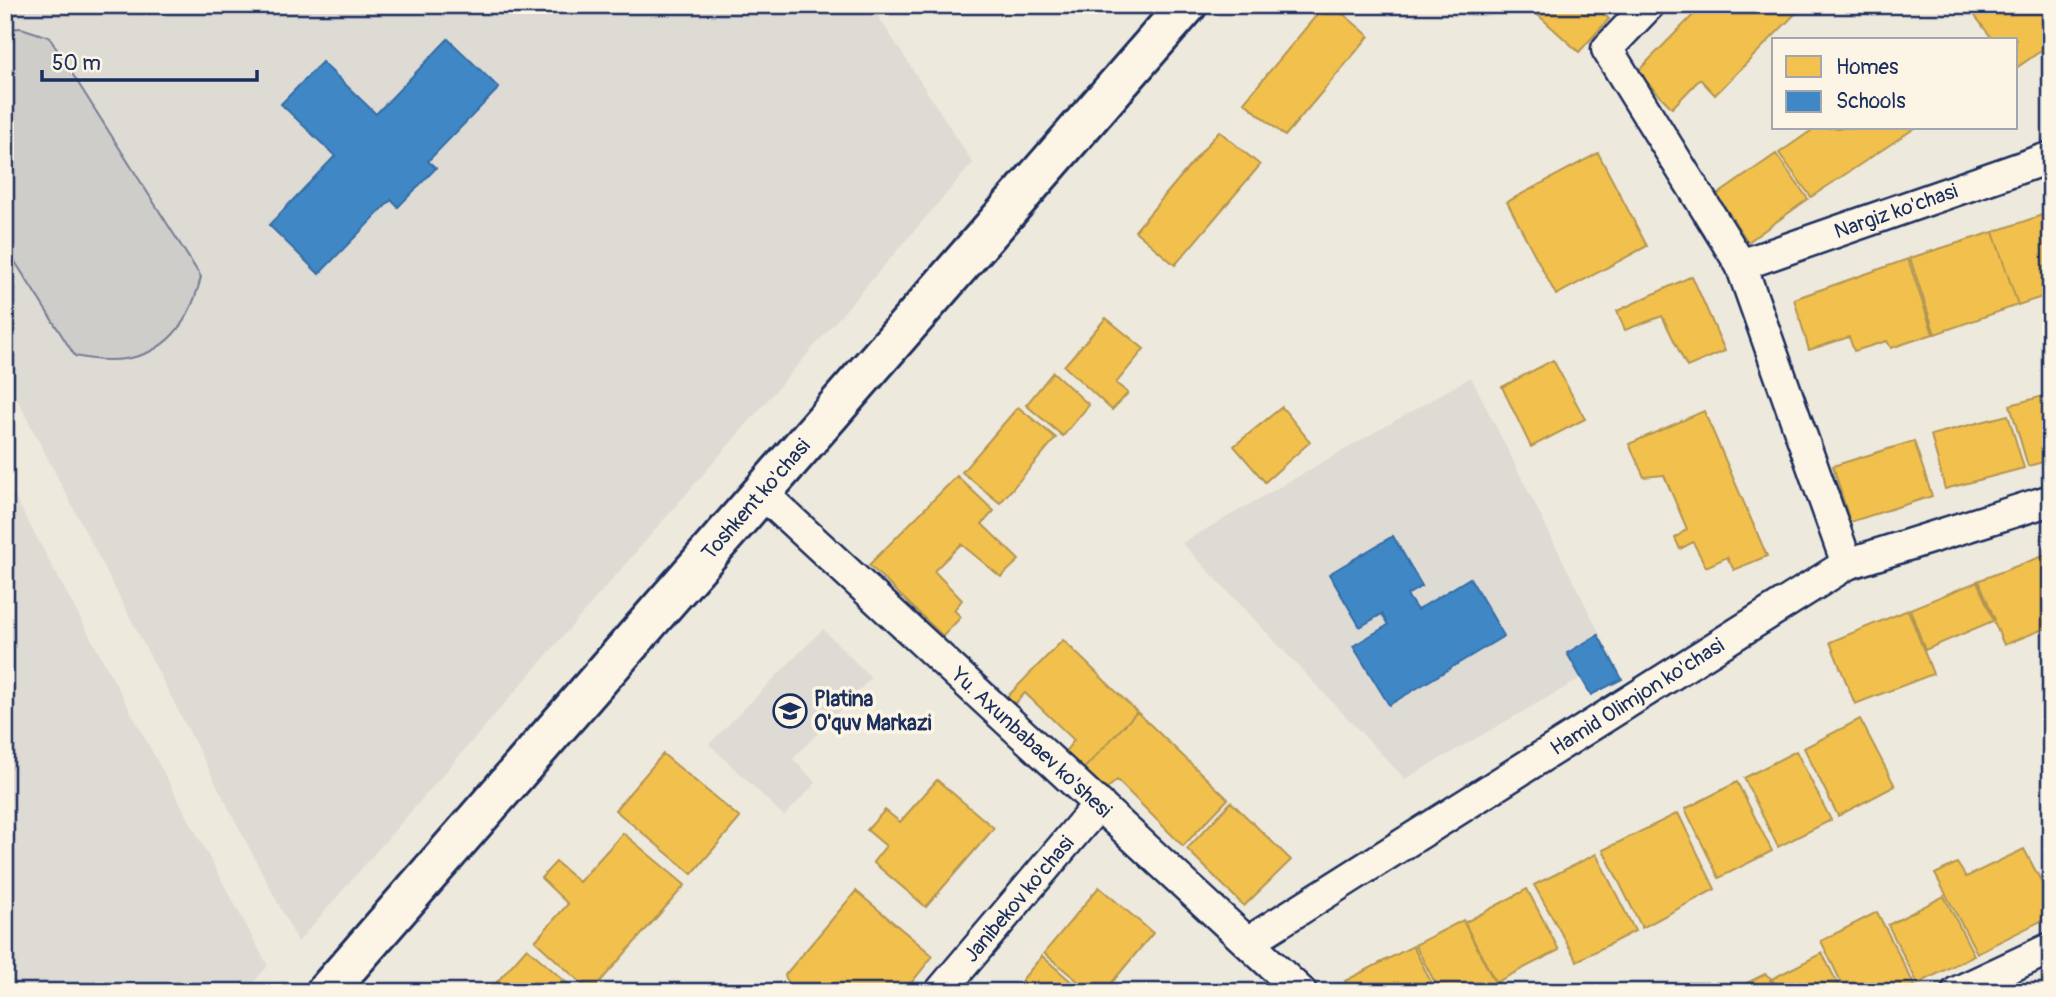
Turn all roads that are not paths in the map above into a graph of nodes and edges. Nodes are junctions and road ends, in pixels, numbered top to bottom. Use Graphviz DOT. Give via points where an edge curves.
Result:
graph roads {
  1 [pos="1187,5"];
  2 [pos="1637,9"];
  3 [pos="2051,157"];
  4 [pos="1741,265"];
  5 [pos="763,494"];
  6 [pos="2051,500"];
  7 [pos="1846,564"];
  8 [pos="1099,804"];
  9 [pos="1248,942"];
  10 [pos="2051,948"];
  11 [pos="326,992"];
  12 [pos="940,992"];
  13 [pos="1301,992"];
  14 [pos="1957,992"];
  1 -- 5 [label="highway, Toshkent ko'chasi"];
  2 -- 4 [label="street" via="1607,49"];
  3 -- 4 [label="street, Nargiz ko'chasi"];
  4 -- 7 [label="street"];
  5 -- 8 [label="street, Yu. Axunbabaev ko'shesi"];
  5 -- 11 [label="highway, Toshkent ko'chasi"];
  6 -- 7 [label="street, Hamid Olimjon ko'chasi"];
  7 -- 9 [label="street, Hamid Olimjon ko'chasi"];
  8 -- 9 [label="street, Yu. Axunbabaev ko'shesi"];
  8 -- 12 [label="street, Janibekov ko'chasi"];
  9 -- 13 [label="street, Yu. Axunbabaev ko'shesi"];
  10 -- 14 [label="street"];
}
